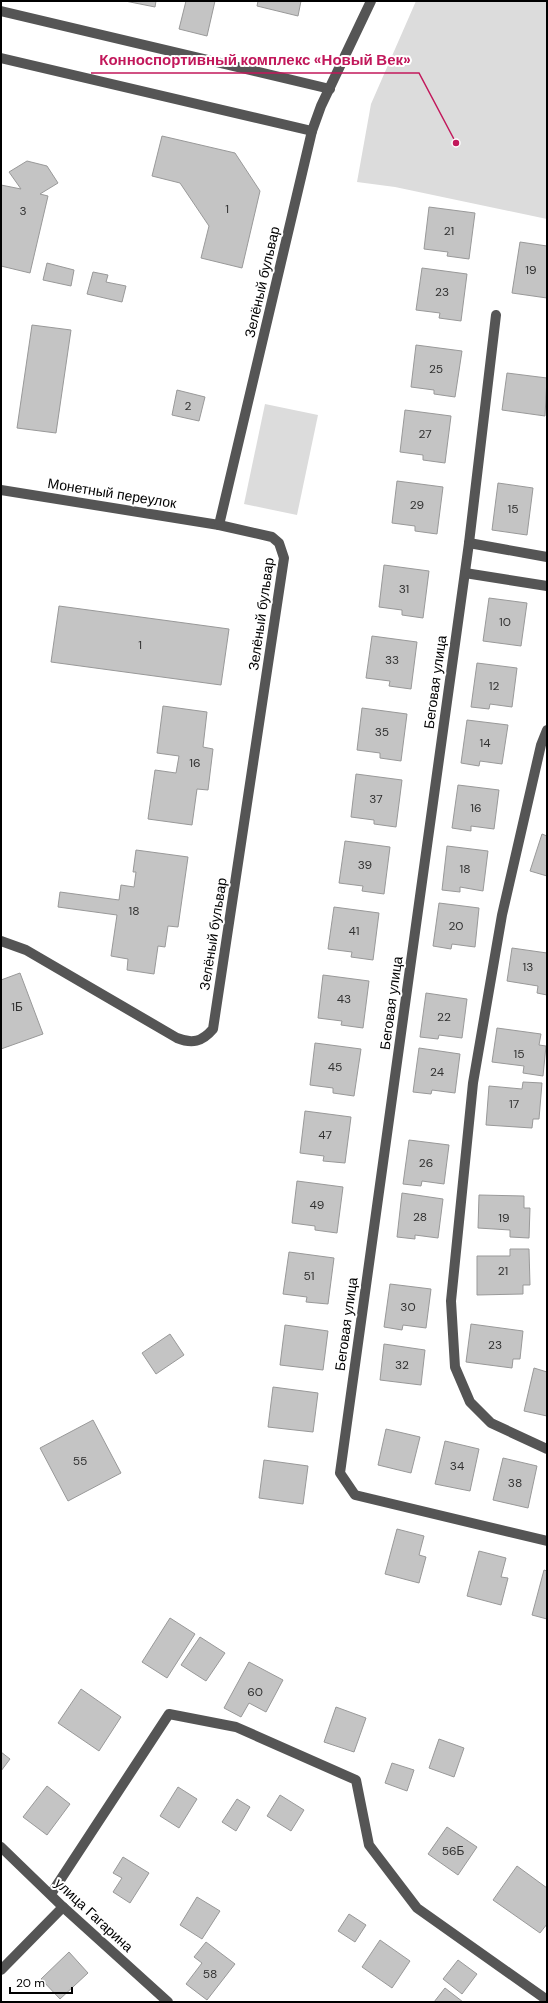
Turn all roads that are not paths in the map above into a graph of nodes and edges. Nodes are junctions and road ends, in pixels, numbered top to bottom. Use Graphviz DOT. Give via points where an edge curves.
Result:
graph roads {
  1 [pos="371,1"];
  2 [pos="1,11"];
  3 [pos="1,58"];
  4 [pos="330,88"];
  5 [pos="312,131"];
  6 [pos="496,315"];
  7 [pos="1,490"];
  8 [pos="219,525"];
  9 [pos="469,544"];
  10 [pos="547,556"];
  11 [pos="465,573"];
  12 [pos="547,586"];
  13 [pos="547,730"];
  14 [pos="1,941"];
  15 [pos="547,1449"];
  16 [pos="547,1541"];
  17 [pos="1,1847"];
  18 [pos="51,1894"];
  19 [pos="63,1907"];
  20 [pos="1,1970"];
  21 [pos="547,2000"];
  22 [pos="168,2002"];
  1 -- 4 [label="street, Зелёный бульвар"];
  2 -- 4 [label="street"];
  3 -- 5 [label="street"];
  4 -- 5 [label="street, Зелёный бульвар"];
  5 -- 8 [label="street, Зелёный бульвар"];
  6 -- 9 [label="street, Беговая улица"];
  7 -- 8 [label="street, Монетный переулок"];
  8 -- 14 [label="street, Зелёный бульвар" via="272,537 279,543 284,558 213,1029 207,1037 197,1042 177,1038 26,950"];
  9 -- 10 [label="street"];
  9 -- 11 [label="street, Беговая улица"];
  11 -- 12 [label="street"];
  11 -- 16 [label="street, Беговая улица" via="340,1473 355,1495"];
  13 -- 15 [label="street" via="541,745 502,915 473,1083 451,1301 455,1367 470,1402 491,1423"];
  17 -- 18 [label="street, улица Гагарина"];
  18 -- 19 [label="street, улица Гагарина"];
  18 -- 21 [label="street" via="169,1714 236,1727 356,1780 369,1844 416,1908"];
  19 -- 20 [label="street"];
  19 -- 22 [label="street, улица Гагарина"];
}
